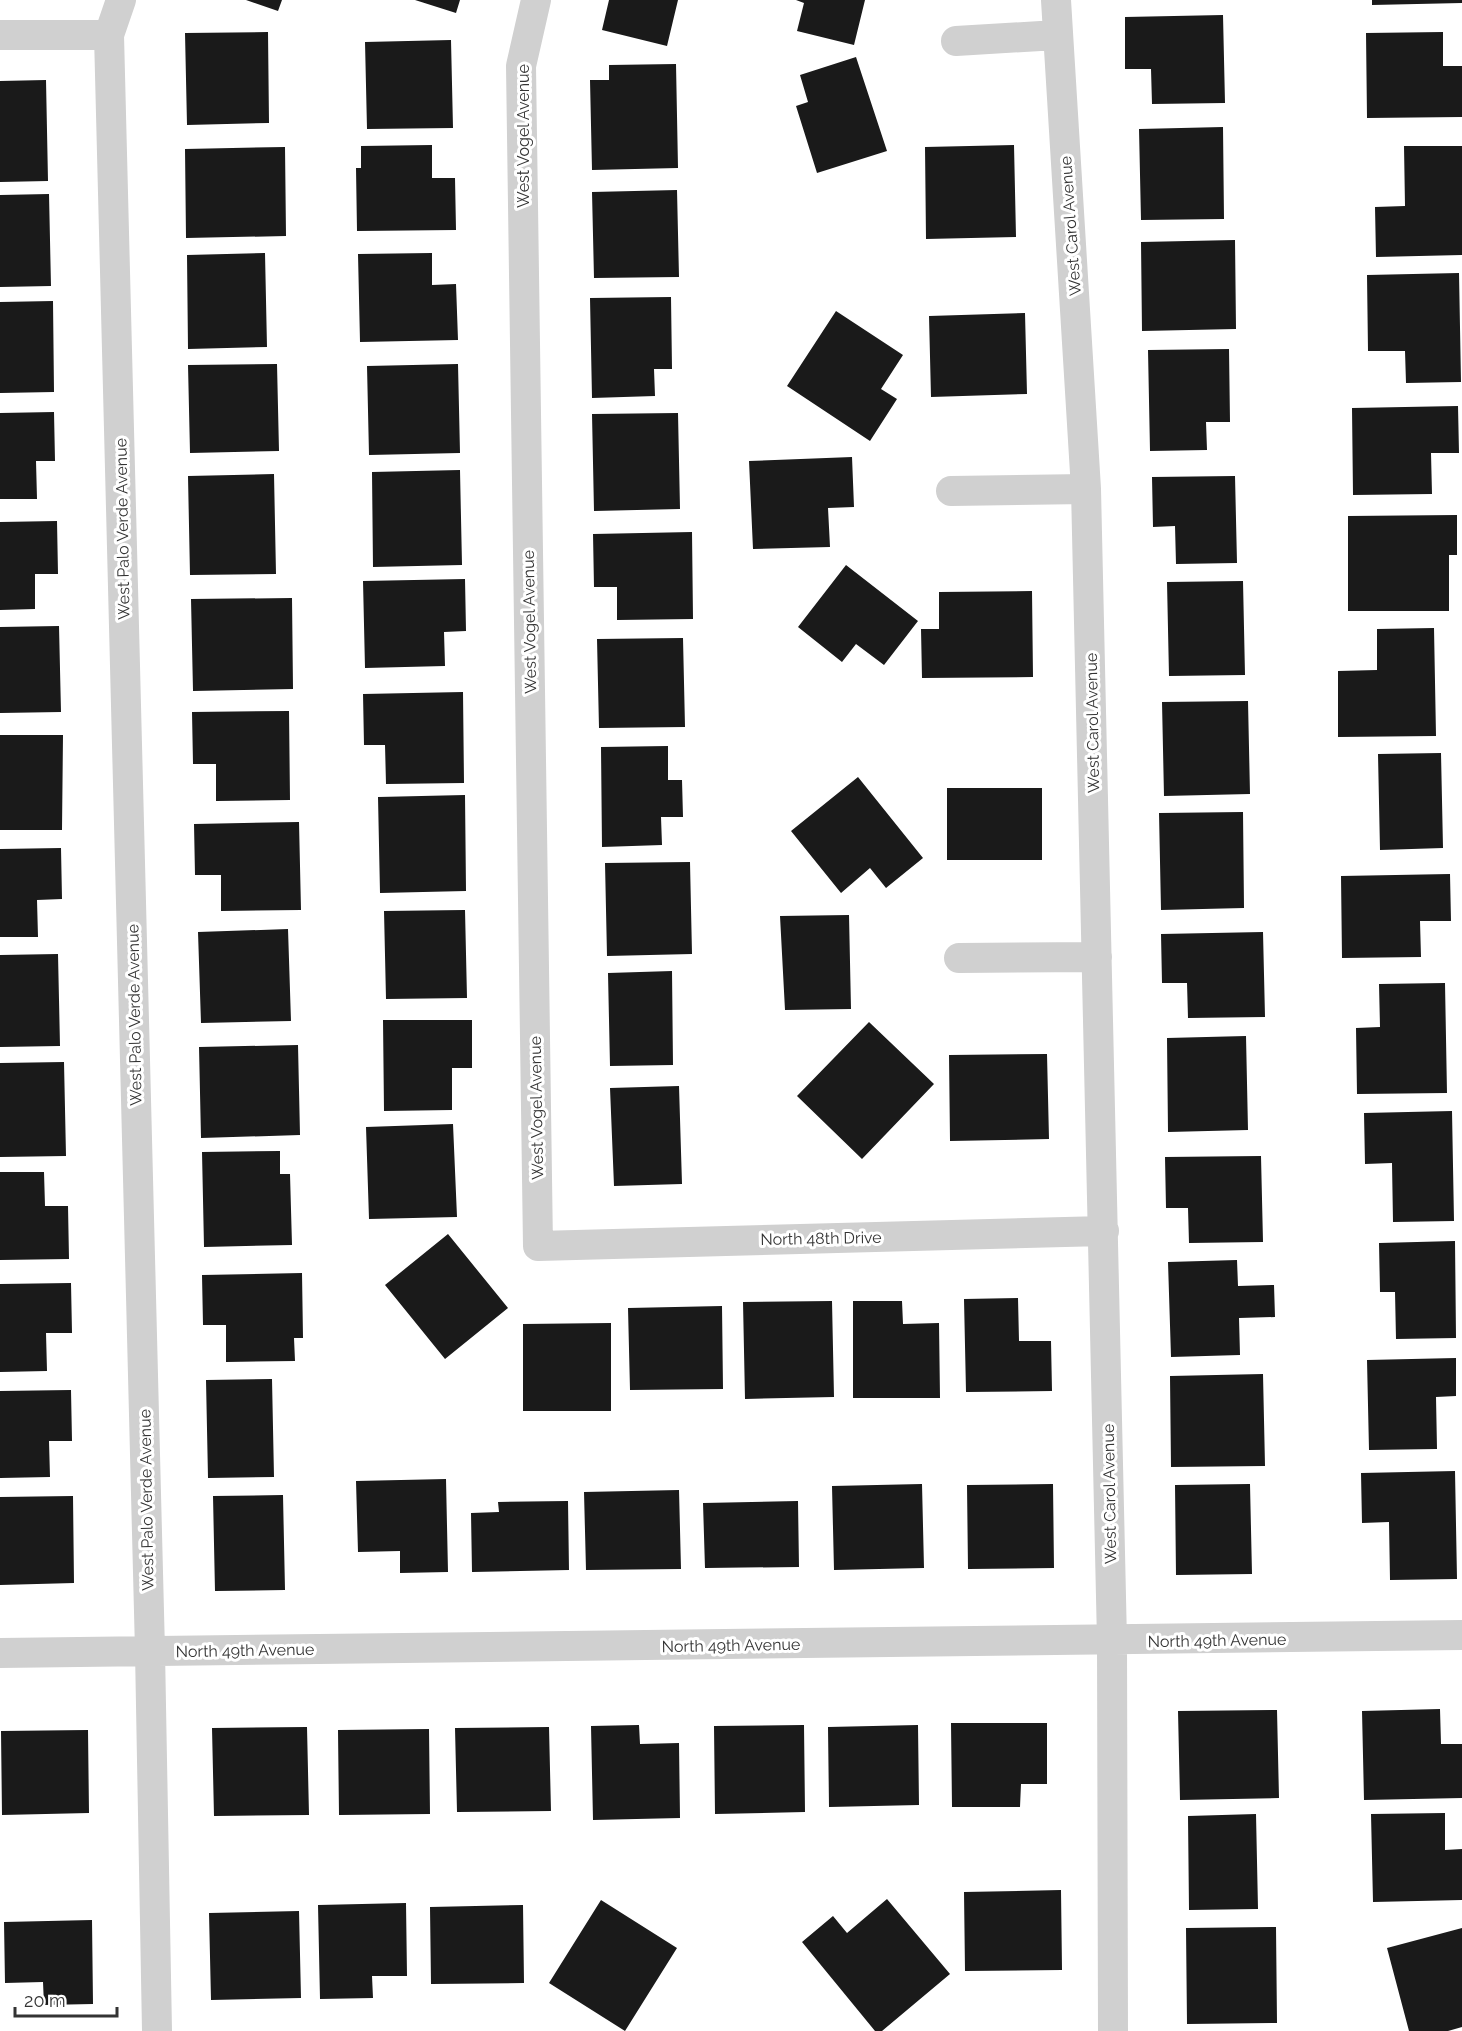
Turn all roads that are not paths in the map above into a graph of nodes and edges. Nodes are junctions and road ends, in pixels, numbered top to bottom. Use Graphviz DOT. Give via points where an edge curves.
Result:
graph roads {
  1 [pos="121,0"];
  2 [pos="536,0"];
  3 [pos="1056,0"];
  4 [pos="0,35"];
  5 [pos="109,35"];
  6 [pos="1057,35"];
  7 [pos="956,41"];
  8 [pos="1086,489"];
  9 [pos="951,491"];
  10 [pos="1097,957"];
  11 [pos="959,958"];
  12 [pos="1104,1231"];
  13 [pos="538,1245"];
  14 [pos="1462,1635"];
  15 [pos="1112,1641"];
  16 [pos="150,1651"];
  17 [pos="0,1653"];
  18 [pos="157,2031"];
  19 [pos="1113,2031"];
  1 -- 5 [label="street, West Palo Verde Avenue"];
  2 -- 13 [label="street, West Vogel Avenue" via="521,66"];
  3 -- 6 [label="street, West Carol Avenue"];
  4 -- 5 [label="street"];
  5 -- 16 [label="street, West Palo Verde Avenue"];
  6 -- 7 [label="street"];
  6 -- 8 [label="street, West Carol Avenue"];
  8 -- 9 [label="street"];
  8 -- 10 [label="street, West Carol Avenue"];
  10 -- 11 [label="street"];
  10 -- 12 [label="street, West Carol Avenue"];
  12 -- 13 [label="street, North 48th Drive"];
  12 -- 15 [label="street, West Carol Avenue"];
  14 -- 15 [label="street, North 49th Avenue"];
  15 -- 16 [label="street, North 49th Avenue"];
  15 -- 19 [label="street, West Carol Avenue"];
  16 -- 17 [label="street, North 49th Avenue"];
  16 -- 18 [label="street, West Palo Verde Avenue"];
}
